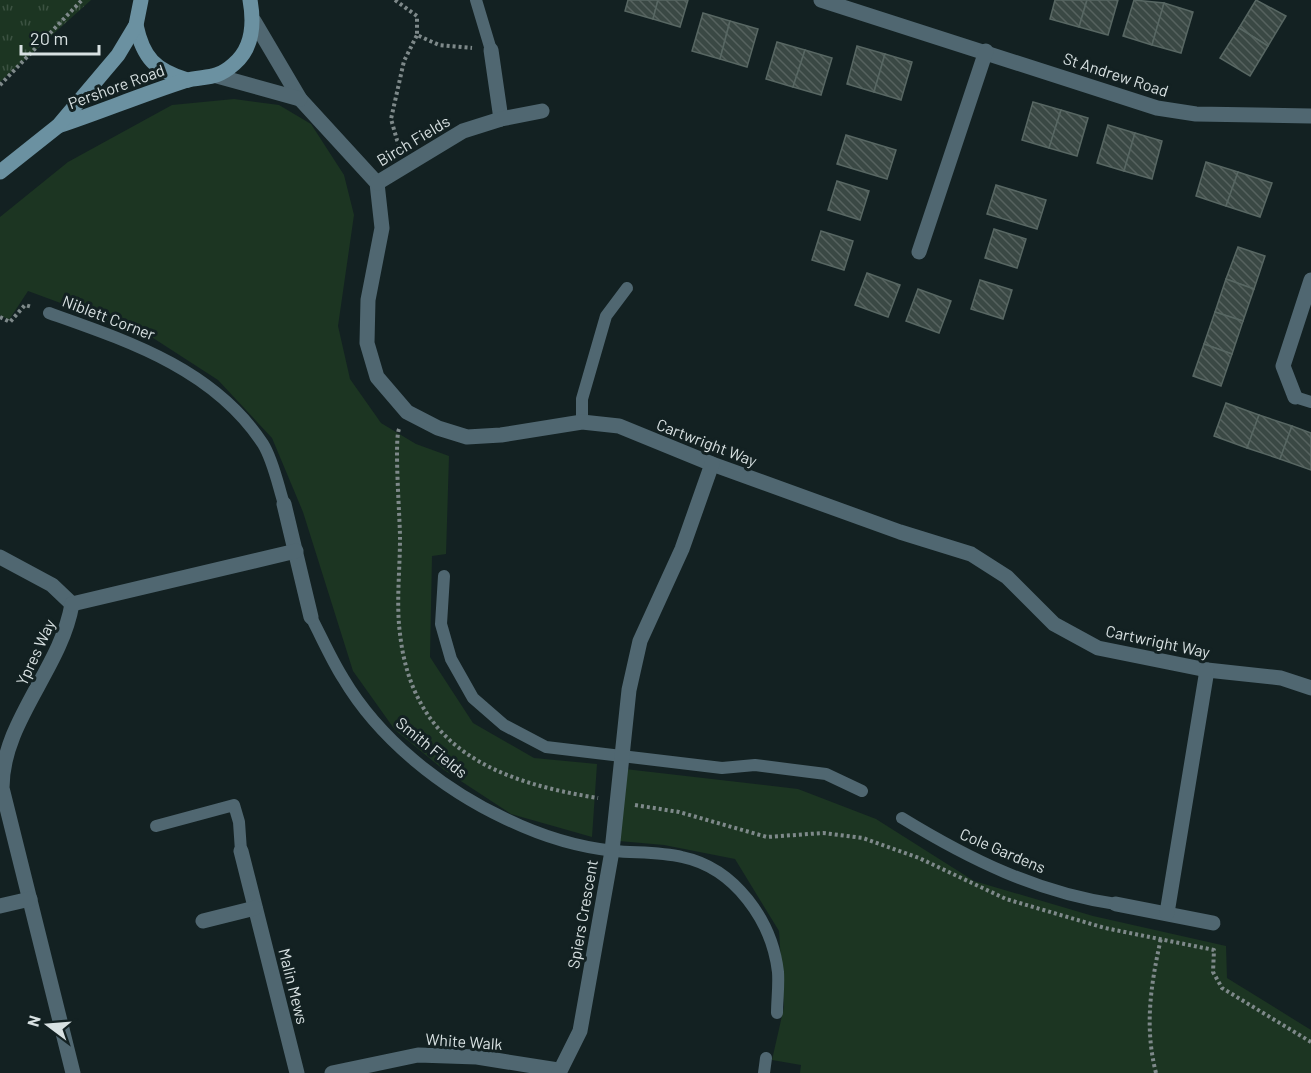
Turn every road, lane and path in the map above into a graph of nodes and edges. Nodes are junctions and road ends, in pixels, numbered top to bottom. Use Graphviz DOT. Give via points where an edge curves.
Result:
graph roads {
  1 [pos="82,0"];
  2 [pos="141,0"];
  3 [pos="250,0"];
  4 [pos="395,0"];
  5 [pos="476,0"];
  6 [pos="821,0"];
  7 [pos="404,2"];
  8 [pos="254,21"];
  9 [pos="136,25"];
  10 [pos="417,35"];
  11 [pos="491,50"];
  12 [pos="986,51"];
  13 [pos="217,76"];
  14 [pos="187,80"];
  15 [pos="0,85"];
  16 [pos="300,99"];
  17 [pos="542,111"];
  18 [pos="1311,116"];
  19 [pos="501,119"];
  20 [pos="58,126"];
  21 [pos="407,164"];
  22 [pos="0,172"];
  23 [pos="377,183"];
  24 [pos="919,252"];
  25 [pos="1311,280"];
  26 [pos="627,288"];
  27 [pos="49,313"];
  28 [pos="0,316"];
  29 [pos="1294,397"];
  30 [pos="1311,402"];
  31 [pos="582,422"];
  32 [pos="712,464"];
  33 [pos="284,504"];
  34 [pos="296,551"];
  35 [pos="0,557"];
  36 [pos="444,576"];
  37 [pos="72,604"];
  38 [pos="311,618"];
  39 [pos="1207,670"];
  40 [pos="1311,688"];
  41 [pos="621,755"];
  42 [pos="862,791"];
  43 [pos="617,802"];
  44 [pos="902,818"];
  45 [pos="156,826"];
  46 [pos="242,851"];
  47 [pos="612,851"];
  48 [pos="30,899"];
  49 [pos="1116,904"];
  50 [pos="0,906"];
  51 [pos="255,908"];
  52 [pos="1167,913"];
  53 [pos="203,921"];
  54 [pos="1213,923"];
  55 [pos="1161,938"];
  56 [pos="777,1013"];
  57 [pos="1311,1042"];
  58 [pos="766,1058"];
  59 [pos="559,1072"];
  60 [pos="73,1073"];
  61 [pos="297,1073"];
  62 [pos="332,1073"];
  63 [pos="764,1073"];
  64 [pos="1156,1073"];
  1 -- 15 [label="path"];
  2 -- 9 [label="main road, Pershore Road"];
  3 -- 8 [label="main road"];
  4 -- 7 [label="path"];
  5 -- 11 [label="lane"];
  6 -- 12 [label="street, St Andrew Road"];
  7 -- 10 [label="path" via="417,16"];
  8 -- 13 [label="main road" via="245,50 236,63"];
  8 -- 16 [label="street"];
  9 -- 14 [label="main road, Pershore Road" via="140,45 151,62 167,74"];
  9 -- 20 [label="main road, Pershore Road" via="118,55"];
  10 -- 11 [label="path" via="438,45"];
  10 -- 21 [label="path" via="404,61 391,118"];
  11 -- 19 [label="street"];
  12 -- 18 [label="street, St Andrew Road" via="1157,108 1196,114"];
  12 -- 24 [label="street"];
  13 -- 14 [label="main road, Pershore Road"];
  13 -- 16 [label="street"];
  14 -- 20 [label="main road, Pershore Road"];
  16 -- 23 [label="street"];
  17 -- 19 [label="street, Birch Fields"];
  19 -- 21 [label="street, Birch Fields" via="462,131"];
  20 -- 22 [label="main road, Pershore Road"];
  21 -- 23 [label="street, Birch Fields"];
  23 -- 31 [label="street, Cartwright Way" via="382,228 368,300 367,343 377,377 407,412 438,428 467,436 501,435"];
  25 -- 29 [label="street" via="1283,366"];
  26 -- 31 [label="lane" via="606,316 582,399"];
  27 -- 28 [label="path" via="25,305 10,322"];
  27 -- 33 [label="lane, Niblett Corner" via="135,343 195,376 227,403 264,445"];
  29 -- 30 [label="lane"];
  31 -- 32 [label="street, Cartwright Way" via="619,426"];
  32 -- 39 [label="street, Cartwright Way" via="971,554 1007,577 1054,624 1098,648"];
  32 -- 41 [label="street, Spiers Crescent" via="682,549 640,641"];
  33 -- 34 [label="street, Niblett Corner"];
  34 -- 37 [label="street, Ypres Way"];
  34 -- 38 [label="street, Smith Fields"];
  35 -- 37 [label="street" via="52,585"];
  36 -- 41 [label="lane" via="441,624 450,659 473,698 504,725 546,747"];
  37 -- 48 [label="street, Ypres Way" via="64,638 2,765 3,788"];
  38 -- 47 [label="lane, Smith Fields" via="343,679 372,720 396,745 449,787 504,819 553,840"];
  39 -- 40 [label="street, Cartwright Way" via="1281,678"];
  39 -- 52 [label="street"];
  41 -- 42 [label="lane" via="722,768 755,765 826,774"];
  41 -- 43 [label="street, Spiers Crescent"];
  43 -- 47 [label="street, Spiers Crescent"];
  43 -- 55 [label="path" via="679,812 767,837 823,833 864,838 919,858 1006,899 1105,928"];
  44 -- 49 [label="lane, Cole Gardens" via="942,843 1021,880 1083,899"];
  45 -- 46 [label="lane" via="234,805"];
  46 -- 51 [label="street, Malin Mews"];
  47 -- 56 [label="lane, Smith Fields" via="683,857 717,870 747,896 772,945 778,973"];
  47 -- 59 [label="street, Spiers Crescent" via="580,1031"];
  48 -- 50 [label="street"];
  48 -- 60 [label="street, Ypres Way"];
  49 -- 52 [label="street, Cole Gardens"];
  51 -- 53 [label="street"];
  51 -- 61 [label="street, Malin Mews"];
  52 -- 54 [label="street, Cole Gardens"];
  55 -- 57 [label="path" via="1214,950 1213,972 1222,988"];
  55 -- 64 [label="path" via="1150,988 1148,1027"];
  58 -- 63 [label="lane"];
  59 -- 62 [label="street, White Walk" via="477,1057 418,1055"];
}
